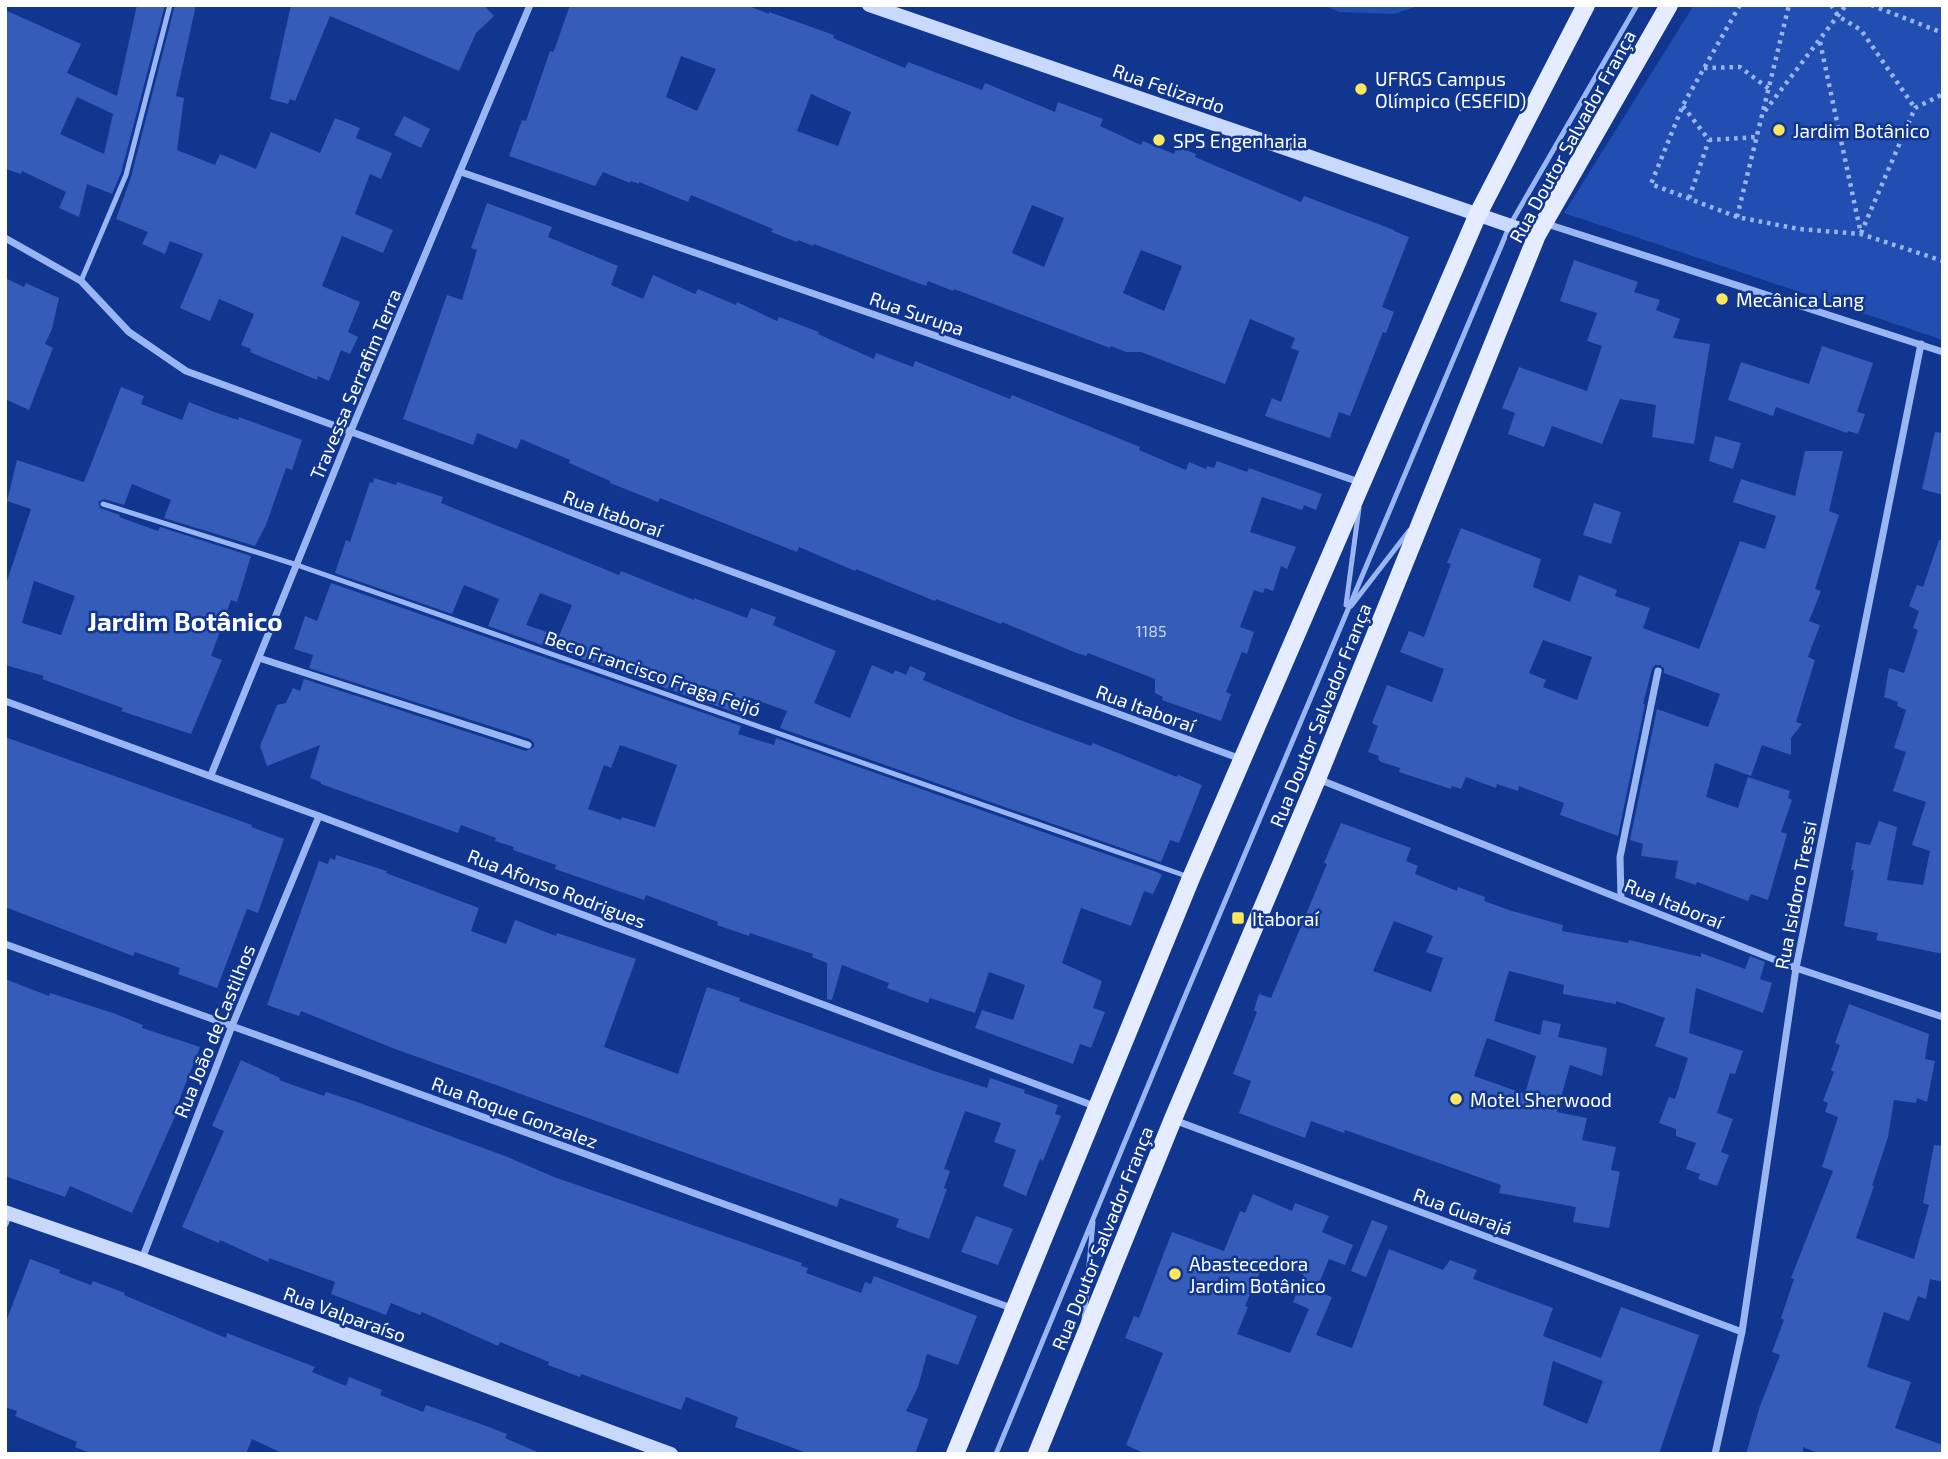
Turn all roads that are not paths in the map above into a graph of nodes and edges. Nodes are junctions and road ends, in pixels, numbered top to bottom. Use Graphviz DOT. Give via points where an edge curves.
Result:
graph roads {
  1 [pos="170,5"];
  2 [pos="530,5"];
  3 [pos="869,5"];
  4 [pos="1586,5"];
  5 [pos="1637,5"];
  6 [pos="1669,5"];
  7 [pos="461,172"];
  8 [pos="1478,214"];
  9 [pos="1510,225"];
  10 [pos="1540,229"];
  11 [pos="5,237"];
  12 [pos="81,281"];
  13 [pos="1921,344"];
  14 [pos="1943,352"];
  15 [pos="350,433"];
  16 [pos="1363,484"];
  17 [pos="103,504"];
  18 [pos="1425,510"];
  19 [pos="297,565"];
  20 [pos="1345,614"];
  21 [pos="259,658"];
  22 [pos="1658,671"];
  23 [pos="5,701"];
  24 [pos="528,745"];
  25 [pos="1243,760"];
  26 [pos="211,775"];
  27 [pos="1317,779"];
  28 [pos="319,816"];
  29 [pos="1191,878"];
  30 [pos="1621,899"];
  31 [pos="5,943"];
  32 [pos="1796,968"];
  33 [pos="1943,1017"];
  34 [pos="232,1026"];
  35 [pos="1098,1107"];
  36 [pos="1173,1119"];
  37 [pos="1093,1214"];
  38 [pos="6,1217"];
  39 [pos="141,1259"];
  40 [pos="1014,1309"];
  41 [pos="1742,1332"];
  42 [pos="1082,1341"];
  43 [pos="671,1454"];
  44 [pos="956,1454"];
  45 [pos="996,1454"];
  46 [pos="1037,1454"];
  47 [pos="1715,1454"];
  1 -- 12 [label="lane" via="127,175"];
  2 -- 7 [label="street, Travessa Serrafim Terra"];
  3 -- 8 [label="main road, Rua Felizardo"];
  4 -- 8 [label="main road"];
  5 -- 9 [label="lane"];
  6 -- 10 [label="main road, Rua Doutor Salvador França"];
  7 -- 15 [label="street, Travessa Serrafim Terra"];
  7 -- 16 [label="street, Rua Surupa"];
  8 -- 9 [label="main road, Rua Felizardo"];
  8 -- 16 [label="main road"];
  9 -- 10 [label="main road, Rua Felizardo"];
  9 -- 20 [label="lane"];
  10 -- 13 [label="street, Rua Felizardo"];
  10 -- 18 [label="main road, Rua Doutor Salvador França"];
  11 -- 12 [label="street, Rua Itaboraí"];
  12 -- 15 [label="street, Rua Itaboraí" via="130,332 186,371"];
  13 -- 14 [label="street, Rua Felizardo"];
  13 -- 32 [label="street, Rua Isidoro Tressi"];
  15 -- 19 [label="street, Travessa Serrafim Terra"];
  15 -- 25 [label="street, Rua Itaboraí"];
  16 -- 20 [label="lane"];
  16 -- 25 [label="main road"];
  17 -- 19 [label="lane, Beco Francisco Fraga Feijó"];
  18 -- 20 [label="lane"];
  18 -- 27 [label="main road, Rua Doutor Salvador França"];
  19 -- 21 [label="street, Travessa Serrafim Terra"];
  19 -- 29 [label="lane, Beco Francisco Fraga Feijó"];
  20 -- 37 [label="lane"];
  21 -- 24 [label="street"];
  21 -- 26 [label="street, Travessa Serrafim Terra"];
  22 -- 30 [label="street" via="1620,857"];
  23 -- 26 [label="street, Rua Afonso Rodrigues"];
  25 -- 29 [label="main road"];
  26 -- 28 [label="street, Rua Afonso Rodrigues"];
  27 -- 30 [label="street, Rua Itaboraí"];
  27 -- 36 [label="main road, Rua Doutor Salvador França"];
  28 -- 34 [label="street, Rua João de Castilhos"];
  28 -- 35 [label="street, Rua Afonso Rodrigues"];
  29 -- 35 [label="main road"];
  30 -- 32 [label="street, Rua Itaboraí"];
  31 -- 34 [label="street, Rua Roque Gonzalez"];
  32 -- 33 [label="street, Rua Itaboraí"];
  32 -- 41 [label="street, Rua Isidoro Tressi"];
  34 -- 39 [label="street, Rua João de Castilhos"];
  34 -- 40 [label="street, Rua Roque Gonzalez"];
  35 -- 40 [label="main road"];
  36 -- 41 [label="street, Rua Guarajá"];
  36 -- 42 [label="main road, Rua Doutor Salvador França"];
  37 -- 42 [label="lane"];
  37 -- 45 [label="lane"];
  38 -- 39 [label="main road, Rua Valparaíso"];
  39 -- 43 [label="main road, Rua Valparaíso"];
  40 -- 44 [label="main road"];
  41 -- 47 [label="street, Rua Isidoro Tressi"];
  42 -- 46 [label="main road, Rua Doutor Salvador França"];
}
